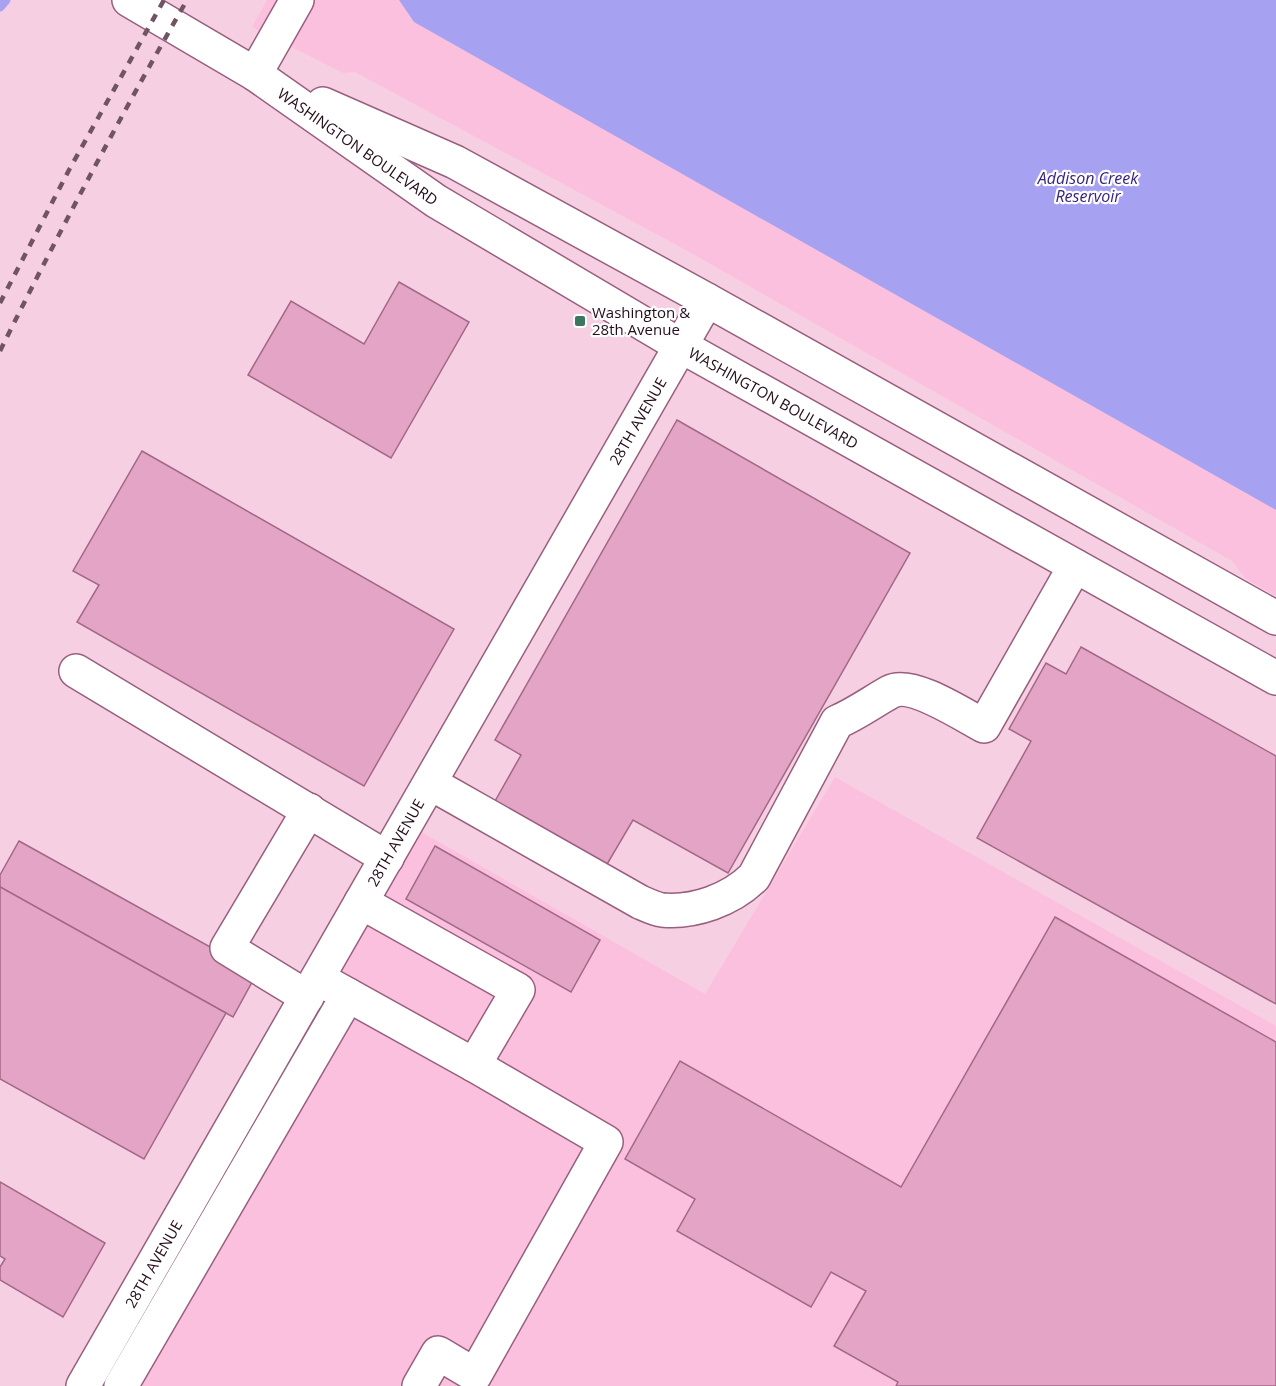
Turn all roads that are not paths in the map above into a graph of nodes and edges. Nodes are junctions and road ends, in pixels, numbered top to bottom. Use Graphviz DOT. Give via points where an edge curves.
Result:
graph roads {
  1 [pos="129,0"];
  2 [pos="297,0"];
  3 [pos="255,74"];
  4 [pos="707,300"];
  5 [pos="681,346"];
  6 [pos="1075,566"];
  7 [pos="1276,618"];
  8 [pos="76,671"];
  9 [pos="1276,678"];
  10 [pos="430,783"];
  11 [pos="309,810"];
  12 [pos="387,858"];
  13 [pos="361,902"];
  14 [pos="312,988"];
  15 [pos="348,995"];
  16 [pos="474,1065"];
  17 [pos="83,1386"];
  18 [pos="121,1386"];
  19 [pos="419,1386"];
  1 -- 3 [label="street, WASHINGTON BOULEVARD"];
  2 -- 3 [label="street"];
  3 -- 4 [label="street, WASHINGTON BOULEVARD" via="455,162"];
  3 -- 5 [label="street, WASHINGTON BOULEVARD" via="436,201"];
  4 -- 5 [label="street, 28TH AVENUE"];
  4 -- 7 [label="street, WASHINGTON BOULEVARD"];
  5 -- 6 [label="street, WASHINGTON BOULEVARD"];
  5 -- 10 [label="street, 28TH AVENUE"];
  6 -- 9 [label="street, WASHINGTON BOULEVARD"];
  6 -- 10 [label="street" via="984,726 932,698 904,690 892,690 837,722 754,877 743,888 702,906 660,910 640,902"];
  8 -- 11 [label="street"];
  10 -- 12 [label="street, 28TH AVENUE"];
  11 -- 12 [label="street"];
  11 -- 14 [label="street" via="227,948"];
  12 -- 13 [label="street, 28TH AVENUE"];
  13 -- 14 [label="street, 28TH AVENUE"];
  13 -- 16 [label="street" via="518,990"];
  14 -- 15 [label="street"];
  14 -- 17 [label="street, 28TH AVENUE"];
  15 -- 16 [label="street"];
  15 -- 18 [label="street"];
  16 -- 19 [label="street" via="606,1142 475,1375 438,1353"];
}
